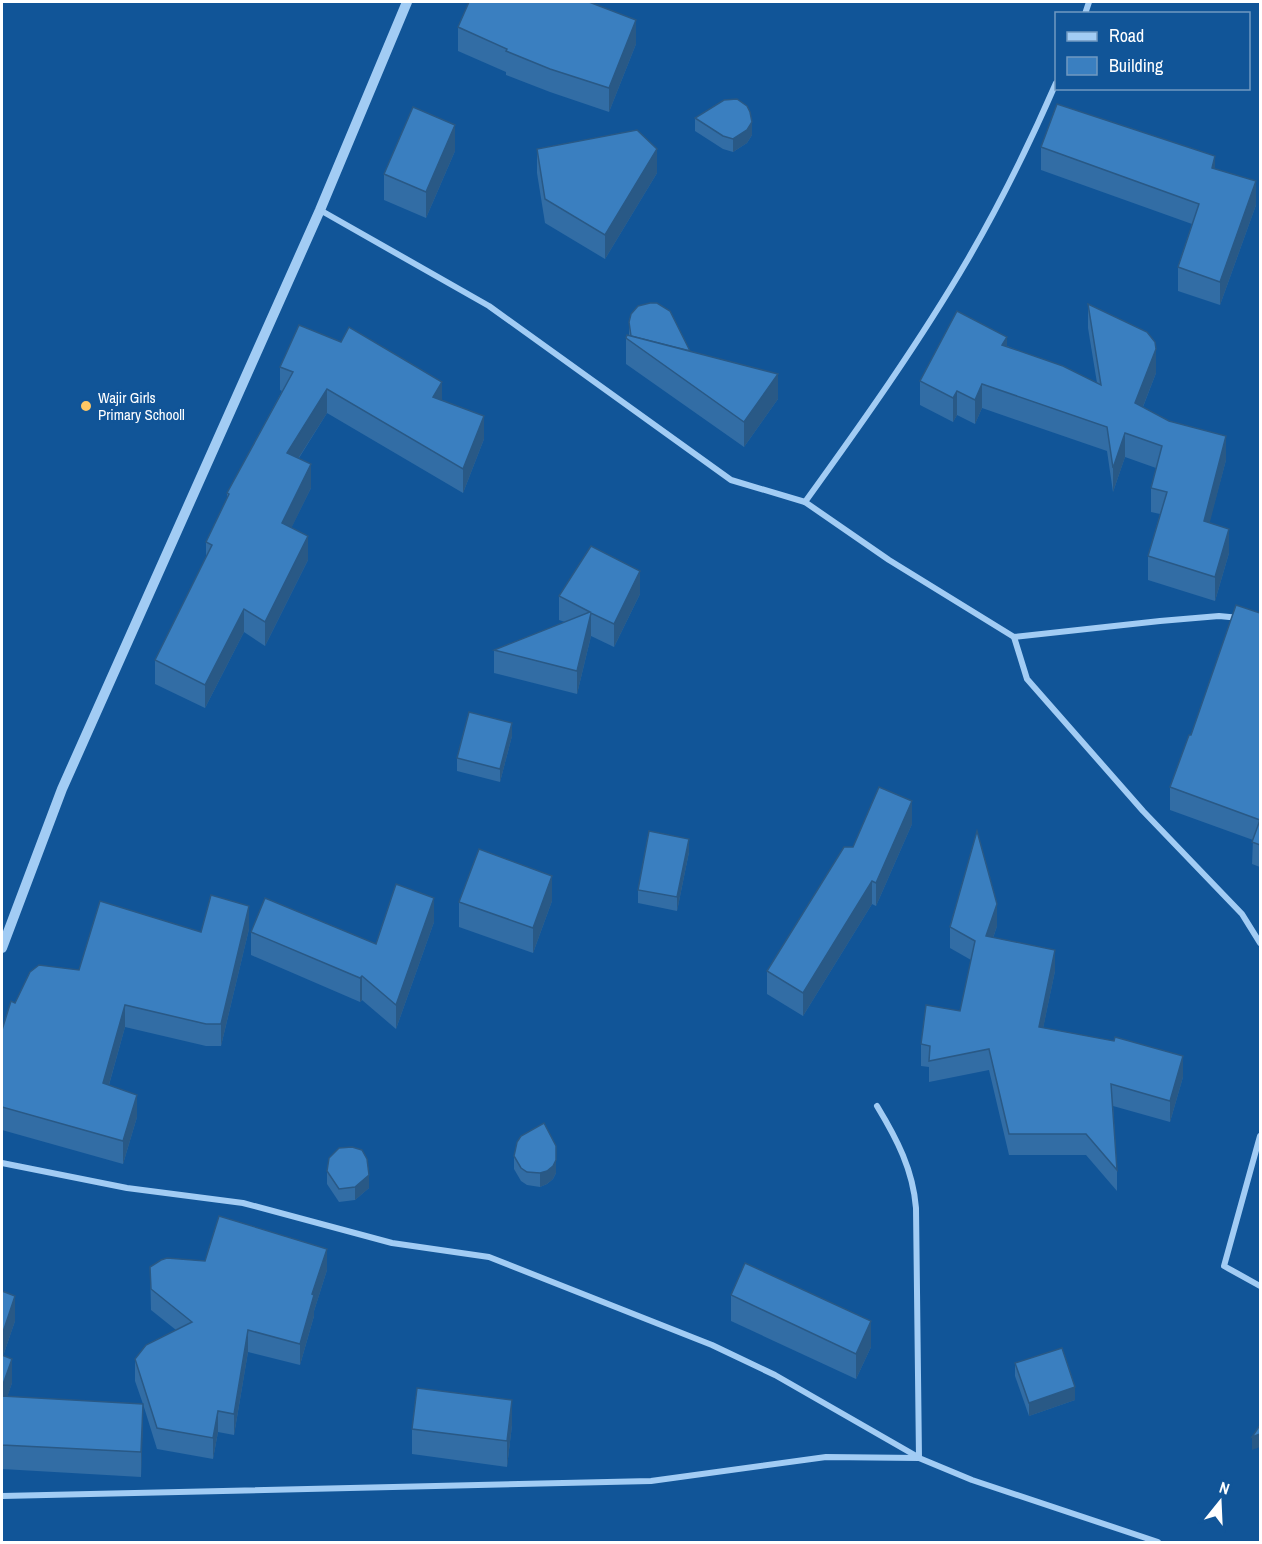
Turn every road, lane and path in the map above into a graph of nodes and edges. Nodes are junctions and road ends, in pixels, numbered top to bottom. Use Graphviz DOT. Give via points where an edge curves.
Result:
graph roads {
  1 [pos="407,2"];
  2 [pos="1055,85"];
  3 [pos="320,210"];
  4 [pos="805,502"];
  5 [pos="1250,619"];
  6 [pos="1014,637"];
  7 [pos="1260,943"];
  8 [pos="2,948"];
  9 [pos="878,1106"];
  10 [pos="1260,1136"];
  11 [pos="2,1163"];
  12 [pos="1260,1286"];
  13 [pos="919,1458"];
  14 [pos="2,1496"];
  15 [pos="1158,1542"];
  1 -- 3 [label="street"];
  2 -- 4 [label="street" via="968,259 880,398"];
  3 -- 4 [label="street" via="489,306 731,480"];
  3 -- 8 [label="street" via="62,789"];
  4 -- 6 [label="street" via="889,561"];
  5 -- 6 [label="street" via="1219,616"];
  6 -- 7 [label="street" via="1027,679 1143,811 1242,914"];
  9 -- 13 [label="street" via="897,1138 914,1187"];
  10 -- 12 [label="street" via="1224,1266"];
  11 -- 13 [label="street" via="127,1188 243,1203 392,1243 489,1257 712,1345 775,1375"];
  13 -- 14 [label="street" via="826,1457 651,1481"];
  13 -- 15 [label="street" via="972,1480"];
}
